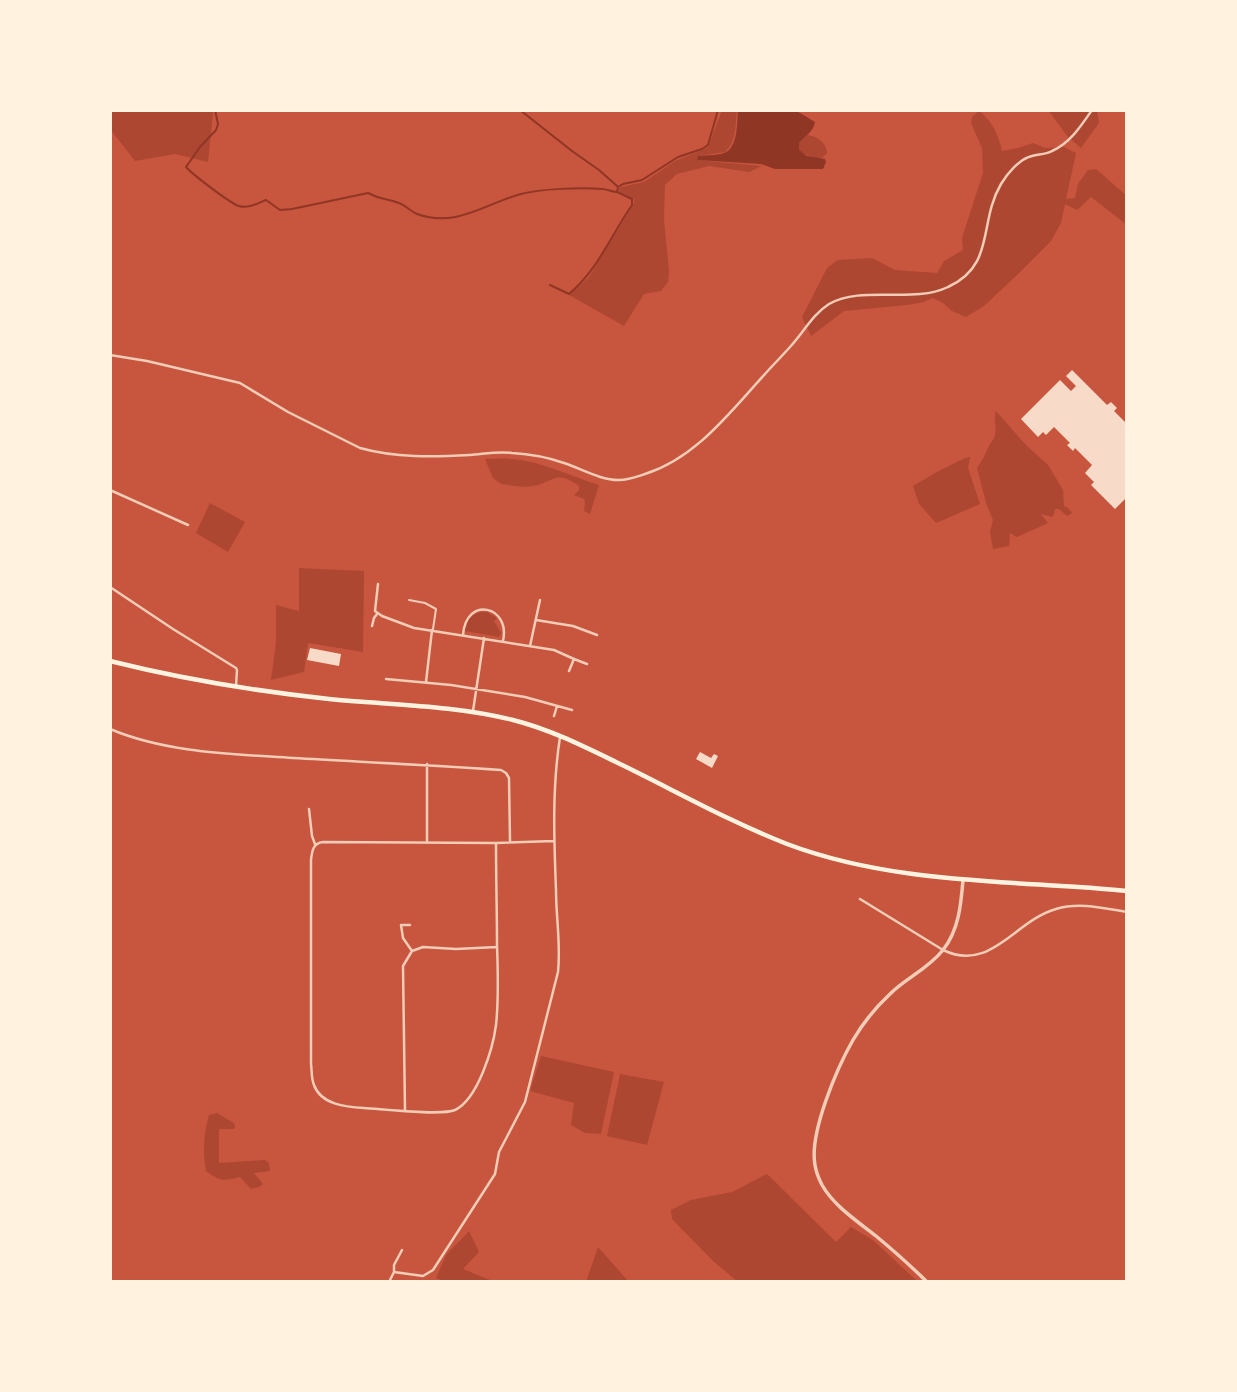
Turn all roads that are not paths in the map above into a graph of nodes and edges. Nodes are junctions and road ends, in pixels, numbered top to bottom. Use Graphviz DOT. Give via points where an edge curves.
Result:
graph roads {
  1 [pos="1092,110"];
  2 [pos="110,355"];
  3 [pos="110,490"];
  4 [pos="178,513"];
  5 [pos="175,519"];
  6 [pos="188,525"];
  7 [pos="378,584"];
  8 [pos="110,587"];
  9 [pos="409,600"];
  10 [pos="540,600"];
  11 [pos="377,614"];
  12 [pos="536,620"];
  13 [pos="372,626"];
  14 [pos="433,630"];
  15 [pos="463,635"];
  16 [pos="597,635"];
  17 [pos="484,638"];
  18 [pos="503,641"];
  19 [pos="530,646"];
  20 [pos="574,659"];
  21 [pos="110,661"];
  22 [pos="587,664"];
  23 [pos="569,671"];
  24 [pos="386,678"];
  25 [pos="426,683"];
  26 [pos="236,687"];
  27 [pos="477,691"];
  28 [pos="557,706"];
  29 [pos="572,710"];
  30 [pos="473,712"];
  31 [pos="554,716"];
  32 [pos="110,729"];
  33 [pos="560,737"];
  34 [pos="427,764"];
  35 [pos="309,809"];
  36 [pos="554,841"];
  37 [pos="427,842"];
  38 [pos="510,842"];
  39 [pos="496,843"];
  40 [pos="316,845"];
  41 [pos="963,880"];
  42 [pos="1127,891"];
  43 [pos="860,899"];
  44 [pos="1127,912"];
  45 [pos="410,925"];
  46 [pos="497,947"];
  47 [pos="943,950"];
  48 [pos="412,951"];
  49 [pos="405,1110"];
  50 [pos="402,1250"];
  51 [pos="394,1272"];
  52 [pos="389,1282"];
  53 [pos="927,1282"];
  1 -- 2 [label="street" via="1070,139 1052,152 1024,159 1007,176 993,202 979,260 965,277 933,293 864,296 832,303 703,440 676,460 626,480 603,478 526,454 429,457 360,448 240,383"];
  3 -- 5 [label="street"];
  4 -- 5 [label="street"];
  5 -- 6 [label="street"];
  7 -- 11 [label="street"];
  8 -- 26 [label="street" via="236,668"];
  9 -- 14 [label="lane" via="436,609"];
  10 -- 12 [label="street"];
  11 -- 13 [label="street"];
  11 -- 14 [label="street"];
  12 -- 16 [label="street"];
  12 -- 19 [label="street"];
  14 -- 15 [label="street"];
  14 -- 25 [label="street"];
  15 -- 17 [label="street"];
  15 -- 18 [label="street" via="468,616 486,610 500,620"];
  17 -- 18 [label="street"];
  17 -- 27 [label="street"];
  18 -- 19 [label="street"];
  19 -- 20 [label="street"];
  20 -- 22 [label="street"];
  20 -- 23 [label="street"];
  21 -- 26 [label="main road"];
  24 -- 25 [label="street"];
  25 -- 27 [label="street"];
  26 -- 30 [label="main road"];
  27 -- 28 [label="street"];
  27 -- 30 [label="street"];
  28 -- 29 [label="street"];
  28 -- 31 [label="street"];
  30 -- 33 [label="main road"];
  32 -- 34 [label="street" via="205,751"];
  33 -- 36 [label="street"];
  33 -- 41 [label="main road" via="788,844 876,869"];
  34 -- 37 [label="street"];
  34 -- 38 [label="street" via="506,773"];
  35 -- 40 [label="street"];
  36 -- 38 [label="street"];
  36 -- 51 [label="street" via="558,972 525,1102 499,1152 495,1174 433,1270 423,1276"];
  37 -- 39 [label="street"];
  37 -- 40 [label="street"];
  38 -- 39 [label="street"];
  39 -- 46 [label="street"];
  40 -- 49 [label="street" via="311,874 313,1084 325,1098 342,1107"];
  41 -- 42 [label="main road"];
  41 -- 47 [label="street" via="960,911"];
  43 -- 47 [label="street"];
  44 -- 47 [label="street" via="1061,908 1046,912 977,955"];
  45 -- 48 [label="street" via="399,925"];
  46 -- 48 [label="street"];
  46 -- 49 [label="street" via="495,1028 473,1092 455,1110"];
  47 -- 53 [label="street" via="892,992 855,1037 824,1107 814,1158 828,1194"];
  48 -- 49 [label="street" via="403,966"];
  50 -- 51 [label="street"];
  51 -- 52 [label="street"];
}
